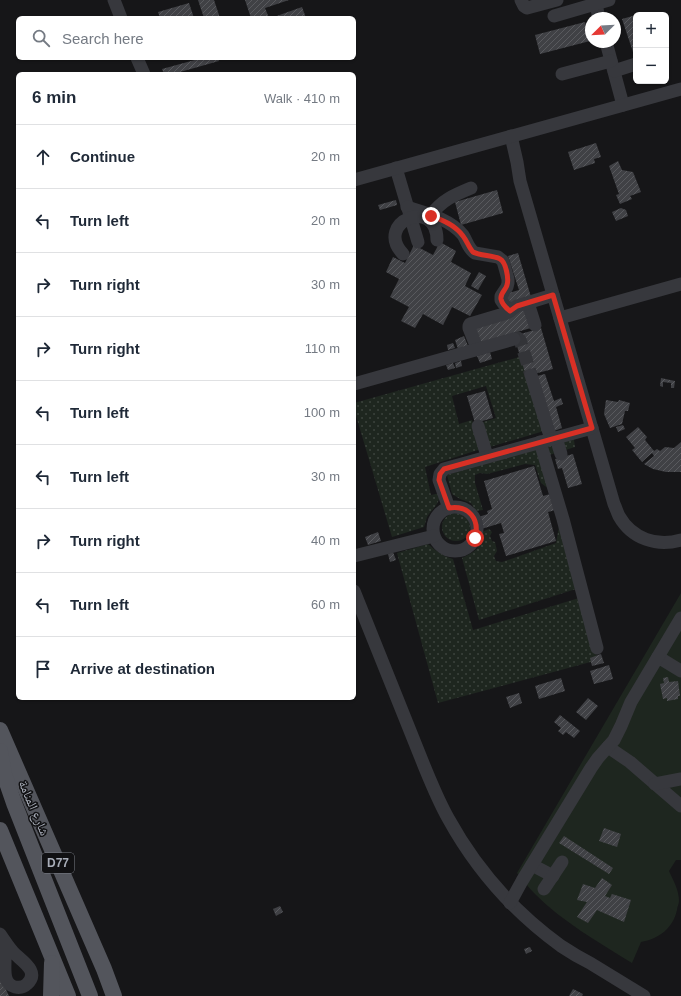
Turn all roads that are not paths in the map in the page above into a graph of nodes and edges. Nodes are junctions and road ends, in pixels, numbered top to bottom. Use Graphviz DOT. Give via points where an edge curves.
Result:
graph roads {
  1 [pos="114,0"];
  2 [pos="557,0"];
  3 [pos="609,0"];
  4 [pos="595,2"];
  5 [pos="527,3"];
  6 [pos="598,12"];
  7 [pos="120,16"];
  8 [pos="554,16"];
  9 [pos="608,48"];
  10 [pos="138,60"];
  11 [pos="633,64"];
  12 [pos="612,66"];
  13 [pos="143,72"];
  14 [pos="562,74"];
  15 [pos="681,89"];
  16 [pos="623,105"];
  17 [pos="507,138"];
  18 [pos="396,168"];
  19 [pos="356,179"];
  20 [pos="471,188"];
  21 [pos="409,212"];
  22 [pos="431,216"];
  23 [pos="437,240"];
  24 [pos="418,242"];
  25 [pos="403,254"];
  26 [pos="681,284"];
  27 [pos="553,295"];
  28 [pos="528,302"];
  29 [pos="510,311"];
  30 [pos="560,318"];
  31 [pos="535,325"];
  32 [pos="514,339"];
  33 [pos="475,343"];
  34 [pos="531,375"];
  35 [pos="356,383"];
  36 [pos="478,426"];
  37 [pos="592,428"];
  38 [pos="549,440"];
  39 [pos="561,454"];
  40 [pos="487,456"];
  41 [pos="449,508"];
  42 [pos="434,536"];
  43 [pos="681,540"];
  44 [pos="356,556"];
  45 [pos="356,596"];
  46 [pos="681,618"];
  47 [pos="597,648"];
  48 [pos="658,657"];
  49 [pos="681,671"];
  50 [pos="0,730"];
  51 [pos="611,743"];
  52 [pos="0,751"];
  53 [pos="681,779"];
  54 [pos="655,784"];
  55 [pos="681,806"];
  56 [pos="0,830"];
  57 [pos="562,862"];
  58 [pos="532,865"];
  59 [pos="553,876"];
  60 [pos="544,889"];
  61 [pos="510,903"];
  62 [pos="0,934"];
  63 [pos="0,939"];
  64 [pos="52,955"];
  65 [pos="51,996"];
  66 [pos="68,996"];
  67 [pos="90,996"];
  68 [pos="114,996"];
  69 [pos="644,996"];
  1 -- 7 [label="street"];
  2 -- 5 [label="street"];
  3 -- 4 [label="street"];
  4 -- 6 [label="street"];
  4 -- 8 [label="street"];
  9 -- 12 [label="street"];
  10 -- 13 [label="street"];
  11 -- 12 [label="street"];
  12 -- 14 [label="street"];
  12 -- 16 [label="street"];
  15 -- 16 [label="street"];
  16 -- 17 [label="street"];
  17 -- 18 [label="street"];
  17 -- 27 [label="street" via="512,165 520,181"];
  18 -- 19 [label="street"];
  18 -- 21 [label="street"];
  20 -- 22 [label="street" via="451,197"];
  21 -- 22 [label="street" via="423,212"];
  21 -- 23 [label="street" via="430,221 436,230"];
  21 -- 24 [label="street"];
  21 -- 25 [label="street" via="395,236 397,246"];
  22 -- 29 [label="street" via="445,221 457,230 473,252 503,261 508,283 501,300"];
  26 -- 30 [label="street"];
  27 -- 28 [label="street"];
  27 -- 30 [label="street"];
  28 -- 29 [label="street"];
  28 -- 31 [label="street"];
  29 -- 33 [label="street" via="470,324"];
  30 -- 37 [label="street"];
  32 -- 35 [label="street"];
  34 -- 38 [label="street"];
  36 -- 40 [label="street"];
  37 -- 38 [label="street"];
  37 -- 43 [label="street" via="614,504 626,526 647,540 671,543"];
  38 -- 39 [label="street"];
  38 -- 40 [label="street"];
  38 -- 47 [label="street" via="563,519"];
  40 -- 41 [label="street" via="450,466 440,474 439,480"];
  41 -- 42 [label="street" via="435,518"];
  41 -- 42 [label="street" via="461,508 472,515 476,526 475,538 467,548 455,551 444,548"];
  42 -- 44 [label="street"];
  45 -- 61 [label="street" via="447,816 475,862"];
  46 -- 48 [label="street"];
  48 -- 49 [label="street"];
  48 -- 51 [label="street" via="630,702"];
  50 -- 68 [label="main road, شارع المنامة / D77"];
  51 -- 54 [label="street" via="624,750 630,762"];
  51 -- 58 [label="street" via="591,768"];
  52 -- 67 [label="main road" via="4,774 14,803"];
  53 -- 54 [label="street"];
  54 -- 55 [label="street"];
  56 -- 64 [label="main road"];
  57 -- 59 [label="street"];
  58 -- 59 [label="street"];
  58 -- 61 [label="street"];
  59 -- 60 [label="street"];
  61 -- 69 [label="street" via="563,947"];
  62 -- 63 [label="street" via="12,951 29,966 30,979 21,987 17,988 6,980"];
  64 -- 65 [label="main road"];
  64 -- 66 [label="main road"];
}
